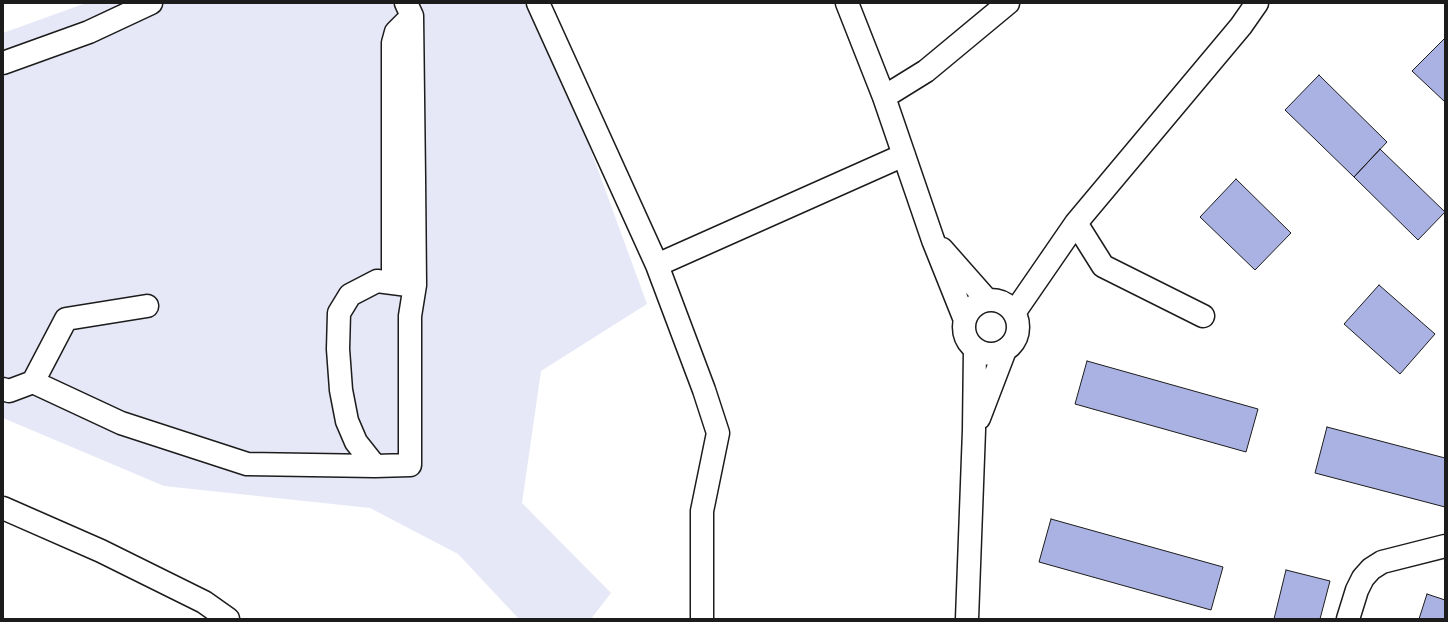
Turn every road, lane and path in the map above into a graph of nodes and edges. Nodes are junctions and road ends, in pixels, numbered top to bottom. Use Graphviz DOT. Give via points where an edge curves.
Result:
graph roads {
  1 [pos="151,3"];
  2 [pos="538,3"];
  3 [pos="847,3"];
  4 [pos="1008,3"];
  5 [pos="1256,3"];
  6 [pos="1264,3"];
  7 [pos="409,10"];
  8 [pos="1241,26"];
  9 [pos="3,63"];
  10 [pos="884,97"];
  11 [pos="904,155"];
  12 [pos="1076,222"];
  13 [pos="933,240"];
  14 [pos="657,265"];
  15 [pos="393,283"];
  16 [pos="415,286"];
  17 [pos="987,300"];
  18 [pos="147,306"];
  19 [pos="1014,313"];
  20 [pos="1203,316"];
  21 [pos="964,320"];
  22 [pos="975,349"];
  23 [pos="1005,350"];
  24 [pos="33,382"];
  25 [pos="3,389"];
  26 [pos="974,430"];
  27 [pos="375,466"];
  28 [pos="3,508"];
  29 [pos="1445,546"];
  30 [pos="228,619"];
  31 [pos="702,619"];
  32 [pos="967,619"];
  33 [pos="1348,619"];
  1 -- 9 [label="street" via="89,32"];
  2 -- 14 [label="street"];
  3 -- 10 [label="street"];
  4 -- 10 [label="street" via="926,71"];
  5 -- 8 [label="street"];
  6 -- 8 [label="street"];
  7 -- 15 [label="street" via="396,32 393,43"];
  7 -- 16 [label="street"];
  8 -- 12 [label="street"];
  10 -- 11 [label="street"];
  11 -- 13 [label="street"];
  11 -- 14 [label="street"];
  12 -- 19 [label="street"];
  12 -- 20 [label="street" via="1103,266"];
  13 -- 17 [label="street"];
  13 -- 21 [label="street"];
  14 -- 31 [label="street" via="718,433 702,511"];
  15 -- 16 [label="street"];
  15 -- 27 [label="street" via="377,281 350,295 339,313 341,390 347,421 356,442"];
  16 -- 27 [label="street" via="410,316 410,465"];
  17 -- 19 [label="street" via="997,300 1007,305"];
  17 -- 21 [label="street" via="977,304"];
  18 -- 24 [label="street" via="66,319"];
  19 -- 23 [label="street" via="1018,323 1017,333 1013,343"];
  21 -- 22 [label="street" via="967,341"];
  22 -- 23 [label="street" via="995,354"];
  22 -- 26 [label="street"];
  23 -- 26 [label="street"];
  24 -- 25 [label="street" via="9,391"];
  24 -- 27 [label="street" via="121,423 247,464"];
  26 -- 32 [label="street"];
  28 -- 30 [label="street" via="101,551 204,602"];
  29 -- 33 [label="street" via="1382,562 1371,569 1357,590"];
}
